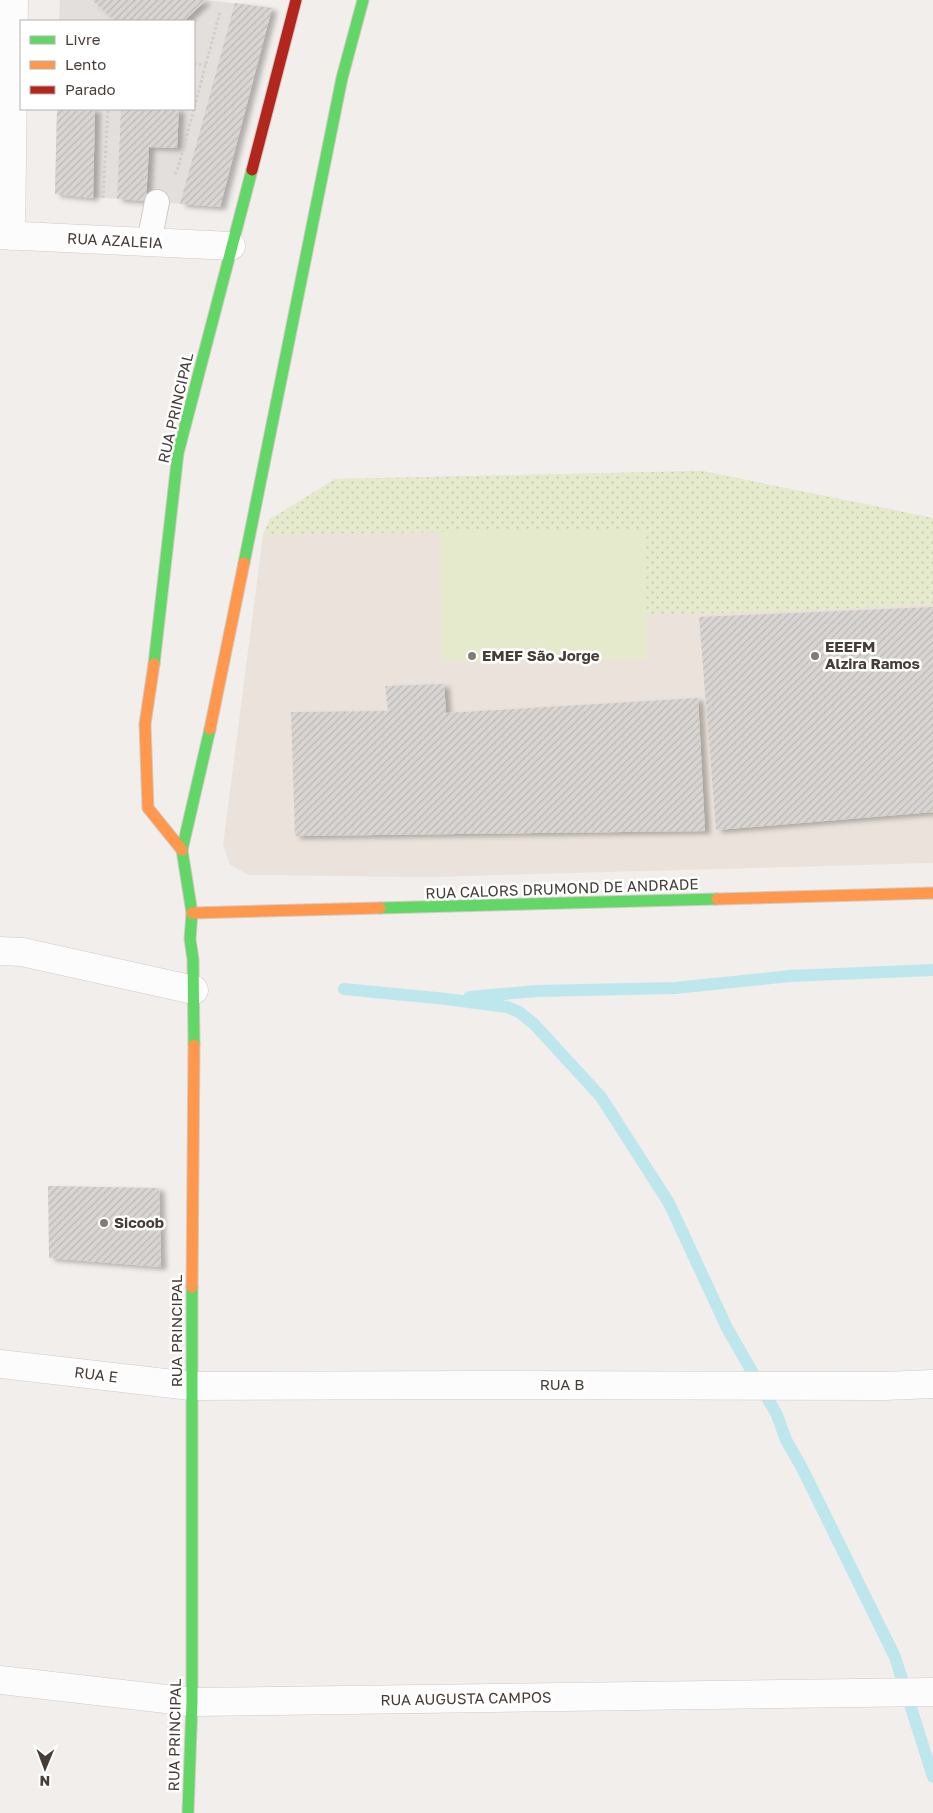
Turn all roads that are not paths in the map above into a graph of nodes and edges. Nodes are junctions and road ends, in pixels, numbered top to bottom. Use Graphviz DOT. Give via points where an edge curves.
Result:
graph roads {
  1 [pos="14,0"];
  2 [pos="296,0"];
  3 [pos="363,0"];
  4 [pos="157,202"];
  5 [pos="5,235"];
  6 [pos="149,242"];
  7 [pos="231,246"];
  8 [pos="182,850"];
  9 [pos="933,893"];
  10 [pos="192,914"];
  11 [pos="0,951"];
  12 [pos="194,990"];
  13 [pos="0,1364"];
  14 [pos="933,1384"];
  15 [pos="191,1386"];
  16 [pos="0,1680"];
  17 [pos="933,1692"];
  18 [pos="192,1702"];
  19 [pos="188,1813"];
  1 -- 5 [label="street"];
  2 -- 7 [label="main road, RUA PRINCIPAL"];
  3 -- 8 [label="main road, RUA PRINCIPAL" via="342,78 208,740"];
  4 -- 6 [label="lane"];
  5 -- 6 [label="street, RUA AZALEIA"];
  6 -- 7 [label="street, RUA AZALEIA"];
  7 -- 8 [label="main road, RUA PRINCIPAL" via="178,453 145,724 148,808"];
  8 -- 10 [label="main road, RUA PRINCIPAL"];
  9 -- 10 [label="main road, RUA CALORS DRUMOND DE ANDRADE"];
  10 -- 12 [label="main road, RUA PRINCIPAL" via="190,939"];
  11 -- 12 [label="street" via="22,952"];
  12 -- 15 [label="main road, RUA PRINCIPAL"];
  13 -- 15 [label="street, RUA E"];
  14 -- 15 [label="street, RUA B"];
  15 -- 18 [label="main road, RUA PRINCIPAL"];
  16 -- 18 [label="street, RUA AUGUSTA CAMPOS"];
  17 -- 18 [label="street, RUA AUGUSTA CAMPOS"];
  18 -- 19 [label="main road, RUA PRINCIPAL"];
}
